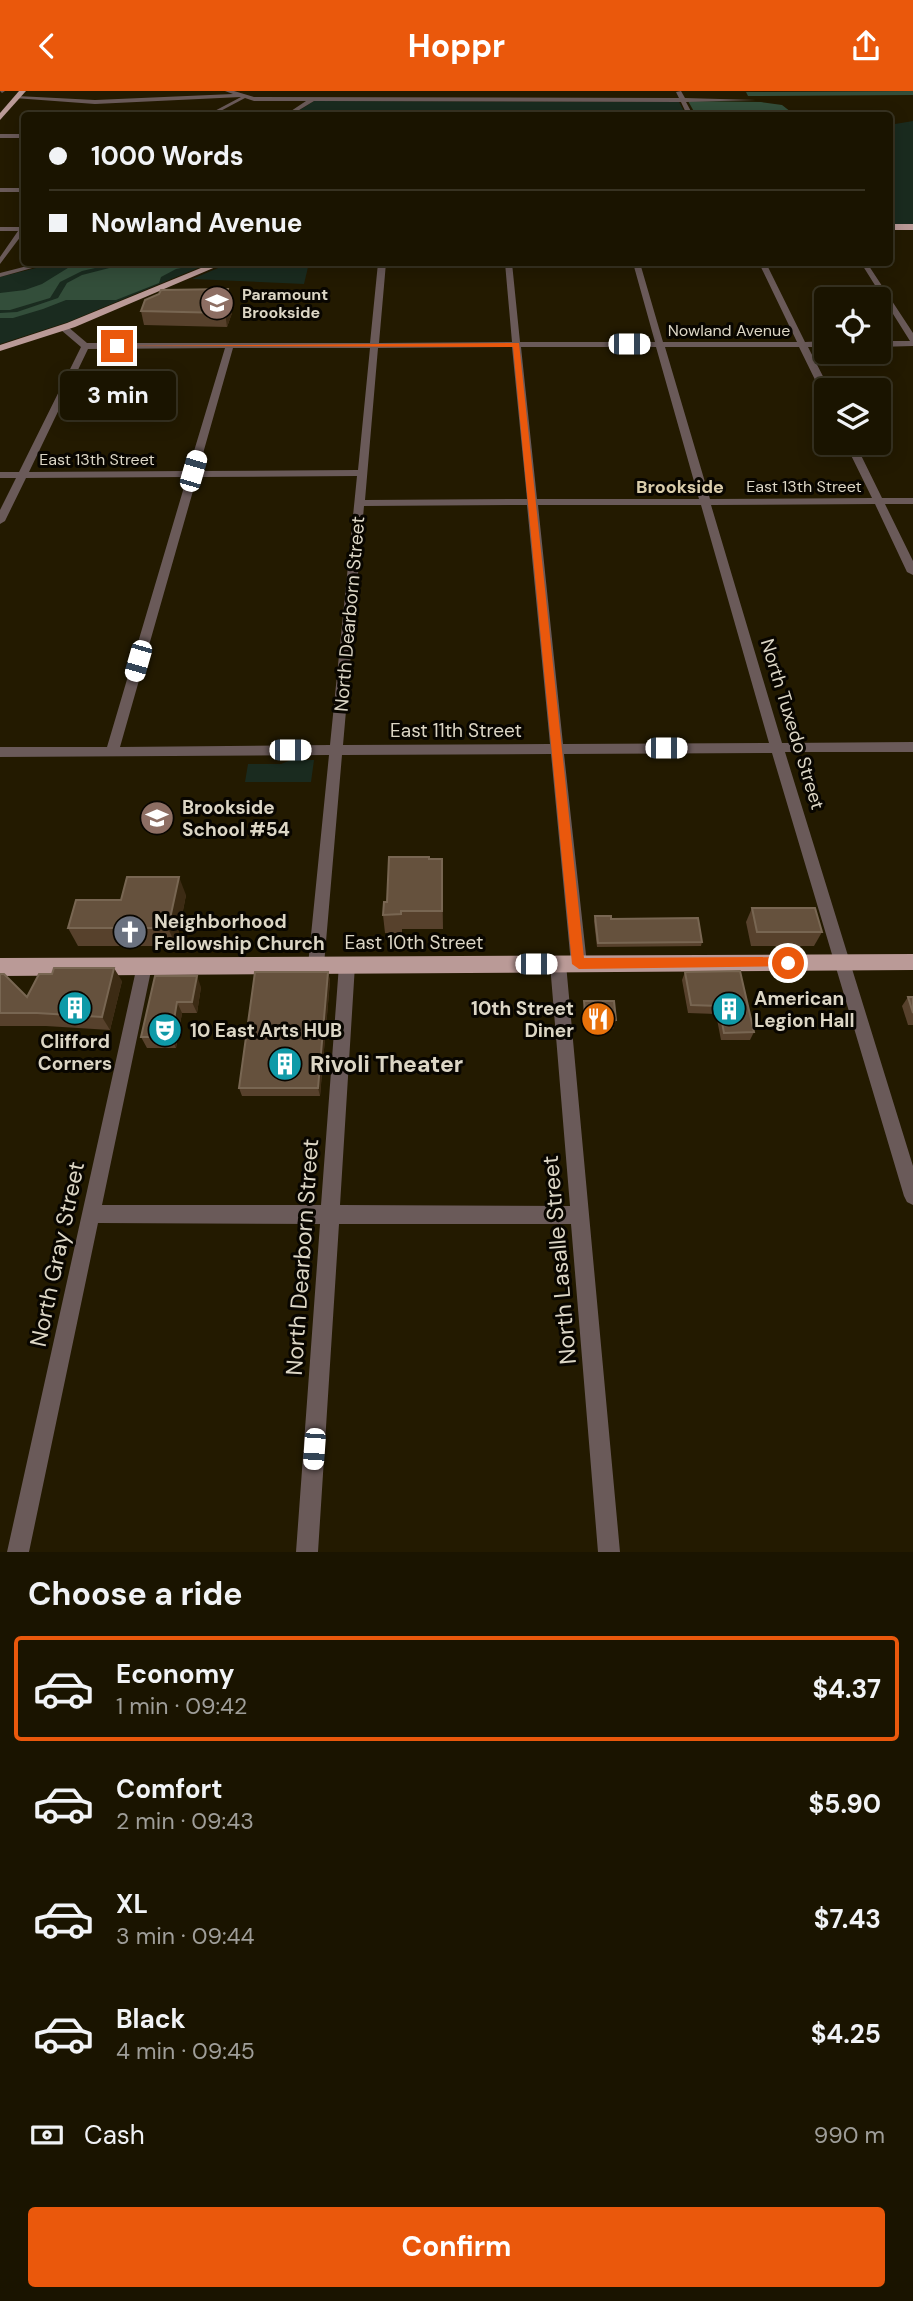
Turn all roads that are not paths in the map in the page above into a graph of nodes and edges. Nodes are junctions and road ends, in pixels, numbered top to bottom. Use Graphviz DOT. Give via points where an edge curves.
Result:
graph roads {
  1 [pos="228,91"];
  2 [pos="268,91"];
  3 [pos="349,91"];
  4 [pos="431,91"];
  5 [pos="513,91"];
  6 [pos="596,91"];
  7 [pos="678,91"];
  8 [pos="20,94"];
  9 [pos="240,97"];
  10 [pos="265,99"];
  11 [pos="313,99"];
  12 [pos="348,99"];
  13 [pos="431,99"];
  14 [pos="514,99"];
  15 [pos="598,99"];
  16 [pos="682,99"];
  17 [pos="753,100"];
  18 [pos="215,112"];
  19 [pos="293,112"];
  20 [pos="688,112"];
  21 [pos="0,118"];
  22 [pos="0,136"];
  23 [pos="21,136"];
  24 [pos="0,190"];
  25 [pos="21,190"];
  26 [pos="893,227"];
  27 [pos="913,227"];
  28 [pos="0,229"];
  29 [pos="21,229"];
  30 [pos="21,233"];
  31 [pos="0,262"];
  32 [pos="34,266"];
  33 [pos="212,266"];
  34 [pos="382,266"];
  35 [pos="508,266"];
  36 [pos="637,266"];
  37 [pos="764,266"];
  38 [pos="866,266"];
  39 [pos="0,275"];
  40 [pos="64,328"];
  41 [pos="913,341"];
  42 [pos="891,343"];
  43 [pos="660,344"];
  44 [pos="803,344"];
  45 [pos="814,344"];
  46 [pos="230,345"];
  47 [pos="375,345"];
  48 [pos="517,345"];
  49 [pos="85,346"];
  50 [pos="0,348"];
  51 [pos="819,378"];
  52 [pos="856,455"];
  53 [pos="192,474"];
  54 [pos="362,474"];
  55 [pos="0,475"];
  56 [pos="22,475"];
  57 [pos="532,502"];
  58 [pos="706,502"];
  59 [pos="879,502"];
  60 [pos="913,502"];
  61 [pos="360,503"];
  62 [pos="0,521"];
  63 [pos="913,572"];
  64 [pos="913,747"];
  65 [pos="557,748"];
  66 [pos="777,748"];
  67 [pos="336,750"];
  68 [pos="112,751"];
  69 [pos="0,752"];
  70 [pos="843,962"];
  71 [pos="913,962"];
  72 [pos="558,964"];
  73 [pos="579,964"];
  74 [pos="316,965"];
  75 [pos="348,965"];
  76 [pos="144,966"];
  77 [pos="0,967"];
  78 [pos="913,1196"];
  79 [pos="91,1214"];
  80 [pos="330,1215"];
  81 [pos="580,1215"];
  82 [pos="18,1552"];
  83 [pos="307,1552"];
  84 [pos="609,1552"];
  1 -- 9 [label="street"];
  2 -- 10 [label="street"];
  3 -- 12 [label="street"];
  4 -- 13 [label="street"];
  5 -- 14 [label="street"];
  6 -- 15 [label="street"];
  7 -- 16 [label="street"];
  8 -- 9 [label="street" via="99,102"];
  8 -- 21 [label="main road"];
  9 -- 10 [label="street"];
  9 -- 18 [label="street"];
  10 -- 11 [label="street"];
  11 -- 12 [label="street"];
  11 -- 19 [label="street"];
  12 -- 13 [label="street"];
  13 -- 14 [label="street"];
  14 -- 15 [label="street"];
  15 -- 16 [label="street"];
  16 -- 17 [label="street"];
  16 -- 20 [label="street"];
  22 -- 23 [label="street"];
  24 -- 25 [label="street"];
  26 -- 27 [label="main road"];
  28 -- 29 [label="street"];
  30 -- 31 [label="street"];
  32 -- 39 [label="street"];
  33 -- 40 [label="main road"];
  34 -- 47 [label="street, North Dearborn Street"];
  35 -- 48 [label="street"];
  36 -- 43 [label="street, North Tuxedo Street"];
  37 -- 44 [label="street"];
  38 -- 41 [label="street"];
  40 -- 49 [label="street"];
  40 -- 50 [label="main road"];
  41 -- 42 [label="street"];
  43 -- 44 [label="street, Nowland Avenue"];
  43 -- 48 [label="street, Nowland Avenue"];
  43 -- 58 [label="street, North Tuxedo Street"];
  44 -- 45 [label="street, Nowland Avenue"];
  44 -- 51 [label="street"];
  46 -- 47 [label="street, Nowland Avenue"];
  46 -- 49 [label="street, Nowland Avenue"];
  46 -- 53 [label="street"];
  47 -- 48 [label="street, Nowland Avenue"];
  47 -- 54 [label="street, North Dearborn Street"];
  48 -- 57 [label="street"];
  49 -- 56 [label="street"];
  52 -- 59 [label="street"];
  53 -- 54 [label="street, East 13th Street"];
  53 -- 56 [label="street, East 13th Street"];
  53 -- 68 [label="street"];
  54 -- 61 [label="street, North Dearborn Street"];
  55 -- 56 [label="street, East 13th Street"];
  56 -- 62 [label="street"];
  57 -- 58 [label="street, East 13th Street"];
  57 -- 61 [label="street, East 13th Street"];
  57 -- 65 [label="street"];
  58 -- 59 [label="street, East 13th Street"];
  58 -- 66 [label="street, North Tuxedo Street"];
  59 -- 60 [label="street, East 13th Street"];
  59 -- 63 [label="street"];
  61 -- 67 [label="street, North Dearborn Street"];
  64 -- 66 [label="street, East 11th Street"];
  65 -- 66 [label="street, East 11th Street"];
  65 -- 67 [label="street, East 11th Street"];
  65 -- 73 [label="street"];
  66 -- 70 [label="street, North Tuxedo Street"];
  67 -- 68 [label="street, East 11th Street"];
  67 -- 74 [label="street, North Dearborn Street"];
  68 -- 69 [label="street, East 11th Street"];
  70 -- 71 [label="main road, East 10th Street"];
  70 -- 73 [label="main road, East 10th Street"];
  70 -- 78 [label="street, North Tuxedo Street"];
  72 -- 73 [label="main road, East 10th Street"];
  72 -- 75 [label="main road, East 10th Street"];
  72 -- 81 [label="street, North Lasalle Street"];
  74 -- 75 [label="main road, East 10th Street"];
  74 -- 76 [label="main road, East 10th Street"];
  75 -- 80 [label="street, North Dearborn Street"];
  76 -- 77 [label="main road, East 10th Street"];
  76 -- 79 [label="street, North Gray Street"];
  79 -- 80 [label="street"];
  79 -- 82 [label="street, North Gray Street"];
  80 -- 81 [label="street"];
  80 -- 83 [label="street, North Dearborn Street"];
  81 -- 84 [label="street, North Lasalle Street"];
}
